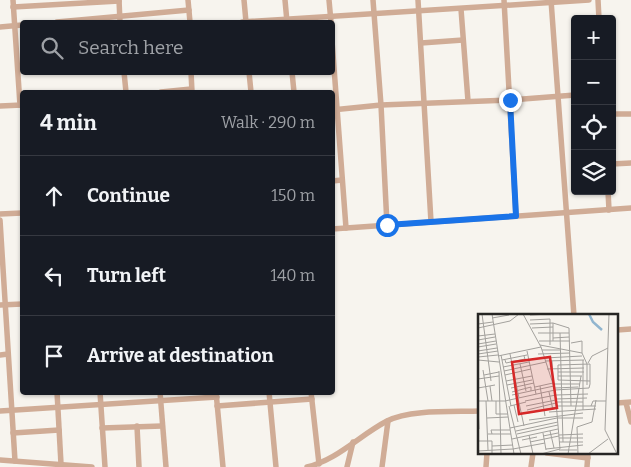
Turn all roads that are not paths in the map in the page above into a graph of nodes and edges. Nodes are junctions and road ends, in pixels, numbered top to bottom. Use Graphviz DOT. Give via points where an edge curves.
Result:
graph roads {
  1 [pos="13,0"];
  2 [pos="119,0"];
  3 [pos="188,0"];
  4 [pos="244,0"];
  5 [pos="285,0"];
  6 [pos="329,0"];
  7 [pos="373,0"];
  8 [pos="418,0"];
  9 [pos="589,0"];
  10 [pos="598,0"];
  11 [pos="551,1"];
  12 [pos="50,2"];
  13 [pos="67,2"];
  14 [pos="32,3"];
  15 [pos="504,3"];
  16 [pos="13,7"];
  17 [pos="461,9"];
  18 [pos="189,10"];
  19 [pos="419,11"];
  20 [pos="374,14"];
  21 [pos="599,15"];
  22 [pos="331,19"];
  23 [pos="120,20"];
  24 [pos="190,20"];
  25 [pos="246,20"];
  26 [pos="286,20"];
  27 [pos="20,25"];
  28 [pos="14,26"];
  29 [pos="0,27"];
  30 [pos="463,40"];
  31 [pos="421,43"];
  32 [pos="124,75"];
  33 [pos="191,75"];
  34 [pos="250,75"];
  35 [pos="292,75"];
  36 [pos="333,75"];
  37 [pos="126,90"];
  38 [pos="191,90"];
  39 [pos="251,90"];
  40 [pos="294,90"];
  41 [pos="334,90"];
  42 [pos="20,94"];
  43 [pos="571,95"];
  44 [pos="558,96"];
  45 [pos="510,100"];
  46 [pos="468,101"];
  47 [pos="424,102"];
  48 [pos="20,105"];
  49 [pos="381,105"];
  50 [pos="0,106"];
  51 [pos="335,110"];
  52 [pos="616,114"];
  53 [pos="631,114"];
  54 [pos="631,163"];
  55 [pos="616,164"];
  56 [pos="342,180"];
  57 [pos="335,181"];
  58 [pos="608,195"];
  59 [pos="631,208"];
  60 [pos="609,210"];
  61 [pos="567,212"];
  62 [pos="20,213"];
  63 [pos="0,214"];
  64 [pos="516,216"];
  65 [pos="0,220"];
  66 [pos="431,222"];
  67 [pos="387,225"];
  68 [pos="346,228"];
  69 [pos="335,229"];
  70 [pos="20,304"];
  71 [pos="3,305"];
  72 [pos="574,314"];
  73 [pos="631,329"];
  74 [pos="618,330"];
  75 [pos="8,354"];
  76 [pos="0,355"];
  77 [pos="57,395"];
  78 [pos="100,395"];
  79 [pos="160,395"];
  80 [pos="217,395"];
  81 [pos="268,395"];
  82 [pos="311,396"];
  83 [pos="161,400"];
  84 [pos="629,402"];
  85 [pos="269,403"];
  86 [pos="101,404"];
  87 [pos="58,406"];
  88 [pos="217,406"];
  89 [pos="12,411"];
  90 [pos="478,411"];
  91 [pos="0,412"];
  92 [pos="388,420"];
  93 [pos="631,422"];
  94 [pos="137,426"];
  95 [pos="162,426"];
  96 [pos="102,428"];
  97 [pos="59,430"];
  98 [pos="14,433"];
  99 [pos="353,442"];
  100 [pos="487,454"];
  101 [pos="532,454"];
  102 [pos="561,454"];
  103 [pos="588,456"];
  104 [pos="0,460"];
  105 [pos="15,461"];
  106 [pos="31,464"];
  107 [pos="61,464"];
  108 [pos="319,464"];
  109 [pos="78,466"];
  110 [pos="92,467"];
  111 [pos="105,467"];
  112 [pos="139,467"];
  113 [pos="166,467"];
  114 [pos="222,467"];
  115 [pos="276,467"];
  116 [pos="307,467"];
  117 [pos="348,467"];
  118 [pos="382,467"];
  119 [pos="486,467"];
  120 [pos="531,467"];
  121 [pos="587,467"];
  1 -- 16 [label="street"];
  2 -- 13 [label="street"];
  2 -- 23 [label="street"];
  3 -- 18 [label="street"];
  4 -- 25 [label="street"];
  5 -- 26 [label="street"];
  6 -- 22 [label="street"];
  7 -- 20 [label="street"];
  8 -- 19 [label="street"];
  9 -- 11 [label="street"];
  10 -- 21 [label="street"];
  11 -- 15 [label="street"];
  11 -- 44 [label="street"];
  12 -- 13 [label="street"];
  12 -- 14 [label="street"];
  14 -- 16 [label="street"];
  15 -- 17 [label="street"];
  15 -- 45 [label="street"];
  16 -- 28 [label="street"];
  17 -- 19 [label="street"];
  17 -- 30 [label="street"];
  18 -- 23 [label="street"];
  18 -- 24 [label="street"];
  19 -- 20 [label="street"];
  19 -- 31 [label="street"];
  20 -- 22 [label="street"];
  20 -- 49 [label="street"];
  22 -- 26 [label="street"];
  27 -- 28 [label="street"];
  28 -- 29 [label="street"];
  28 -- 42 [label="street"];
  30 -- 31 [label="street"];
  30 -- 46 [label="street"];
  31 -- 47 [label="street"];
  32 -- 37 [label="street"];
  33 -- 38 [label="street"];
  34 -- 39 [label="street"];
  35 -- 40 [label="street"];
  36 -- 41 [label="street"];
  43 -- 44 [label="street"];
  44 -- 45 [label="street"];
  44 -- 61 [label="street"];
  45 -- 46 [label="street"];
  45 -- 64 [label="street"];
  46 -- 47 [label="street"];
  47 -- 49 [label="street"];
  47 -- 66 [label="street"];
  48 -- 50 [label="street"];
  49 -- 51 [label="street"];
  49 -- 67 [label="street"];
  51 -- 56 [label="street"];
  52 -- 53 [label="street"];
  54 -- 55 [label="street"];
  56 -- 57 [label="street"];
  56 -- 68 [label="street"];
  58 -- 60 [label="street"];
  59 -- 60 [label="street"];
  60 -- 61 [label="street"];
  61 -- 64 [label="street"];
  61 -- 72 [label="street"];
  62 -- 63 [label="street"];
  64 -- 66 [label="street"];
  65 -- 71 [label="street"];
  66 -- 67 [label="street"];
  67 -- 68 [label="street"];
  68 -- 69 [label="street"];
  70 -- 71 [label="street"];
  71 -- 75 [label="street"];
  73 -- 74 [label="street"];
  75 -- 76 [label="street"];
  75 -- 89 [label="street"];
  77 -- 87 [label="street"];
  78 -- 86 [label="street"];
  79 -- 83 [label="street"];
  80 -- 83 [label="street"];
  80 -- 88 [label="street"];
  81 -- 85 [label="street"];
  82 -- 85 [label="street"];
  82 -- 108 [label="street"];
  83 -- 86 [label="street"];
  83 -- 95 [label="street"];
  84 -- 93 [label="street"];
  85 -- 88 [label="street"];
  85 -- 115 [label="street"];
  86 -- 87 [label="street"];
  86 -- 96 [label="street"];
  87 -- 89 [label="street"];
  87 -- 97 [label="street"];
  88 -- 114 [label="street"];
  89 -- 91 [label="street"];
  89 -- 98 [label="street"];
  90 -- 92 [label="street" via="418,414"];
  92 -- 99 [label="street"];
  92 -- 118 [label="street"];
  94 -- 95 [label="street"];
  94 -- 96 [label="street"];
  94 -- 112 [label="street"];
  95 -- 113 [label="street"];
  96 -- 111 [label="street"];
  97 -- 98 [label="street"];
  97 -- 107 [label="street"];
  98 -- 105 [label="street"];
  99 -- 108 [label="street"];
  99 -- 117 [label="street"];
  100 -- 119 [label="street"];
  101 -- 120 [label="street"];
  102 -- 103 [label="street"];
  103 -- 121 [label="street"];
  104 -- 105 [label="street"];
  105 -- 106 [label="street"];
  106 -- 107 [label="street"];
  107 -- 109 [label="street"];
  108 -- 116 [label="street"];
  109 -- 110 [label="street"];
}
